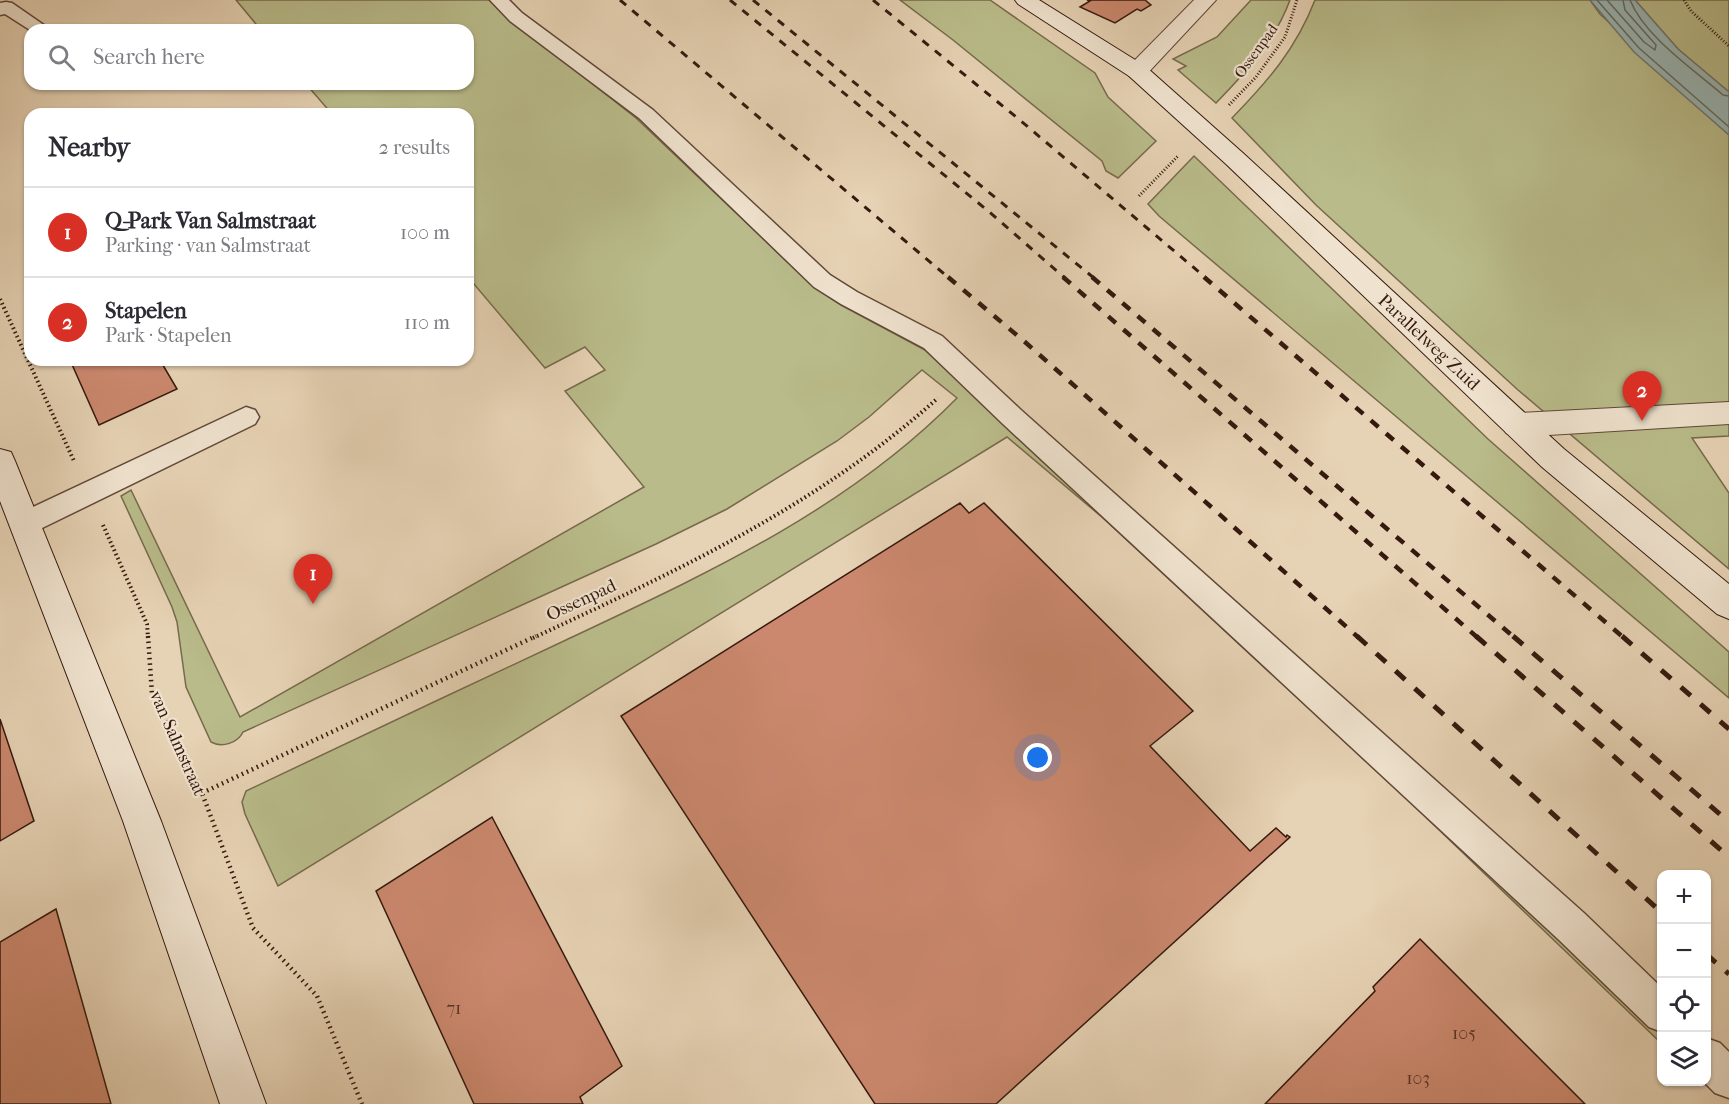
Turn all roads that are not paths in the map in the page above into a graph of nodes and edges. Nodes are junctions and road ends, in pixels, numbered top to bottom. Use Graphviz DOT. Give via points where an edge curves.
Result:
graph roads {
  1 [pos="499,0"];
  2 [pos="1025,0"];
  3 [pos="1206,0"];
  4 [pos="3,8"];
  5 [pos="31,24"];
  6 [pos="1137,71"];
  7 [pos="1729,413"];
  8 [pos="246,417"];
  9 [pos="1517,425"];
  10 [pos="0,461"];
  11 [pos="26,523"];
  12 [pos="1729,604"];
  13 [pos="1657,1009"];
  14 [pos="1711,1061"];
  15 [pos="1729,1079"];
  16 [pos="243,1104"];
  1 -- 13 [label="lane" via="516,17 646,114 822,281 933,342"];
  2 -- 6 [label="street, Parallelweg Zuid"];
  3 -- 6 [label="street"];
  4 -- 5 [label="lane"];
  6 -- 9 [label="street, Parallelweg Zuid"];
  7 -- 9 [label="street"];
  8 -- 11 [label="lane"];
  9 -- 12 [label="street, Parallelweg Zuid"];
  10 -- 11 [label="street"];
  11 -- 16 [label="street" via="142,821"];
  14 -- 15 [label="lane"];
}
